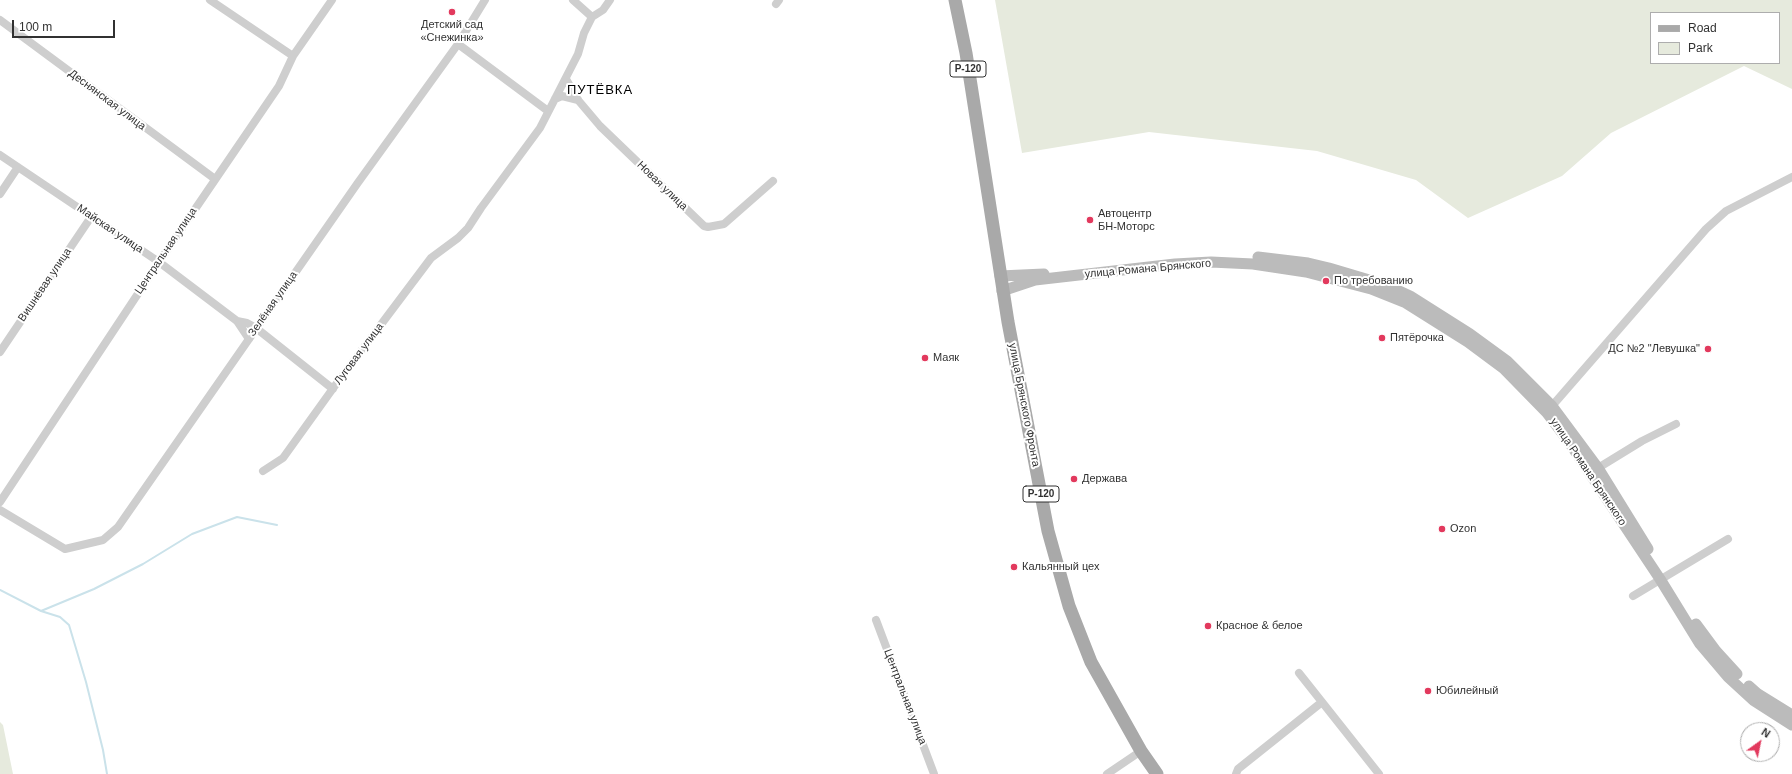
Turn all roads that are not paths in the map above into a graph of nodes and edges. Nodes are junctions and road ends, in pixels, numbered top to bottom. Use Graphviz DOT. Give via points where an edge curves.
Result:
graph roads {
  1 [pos="210,0"];
  2 [pos="332,0"];
  3 [pos="485,0"];
  4 [pos="573,0"];
  5 [pos="610,0"];
  6 [pos="955,0"];
  7 [pos="592,18"];
  8 [pos="0,20"];
  9 [pos="458,44"];
  10 [pos="293,56"];
  11 [pos="566,79"];
  12 [pos="555,99"];
  13 [pos="578,100"];
  14 [pos="548,111"];
  15 [pos="0,155"];
  16 [pos="18,167"];
  17 [pos="1792,177"];
  18 [pos="215,179"];
  19 [pos="773,181"];
  20 [pos="0,194"];
  21 [pos="91,217"];
  22 [pos="159,262"];
  23 [pos="1000,276"];
  24 [pos="1002,291"];
  25 [pos="237,321"];
  26 [pos="256,328"];
  27 [pos="249,339"];
  28 [pos="0,352"];
  29 [pos="333,389"];
  30 [pos="1552,406"];
  31 [pos="1676,424"];
  32 [pos="1598,468"];
  33 [pos="263,471"];
  34 [pos="0,502"];
  35 [pos="0,510"];
  36 [pos="1728,539"];
  37 [pos="1663,578"];
  38 [pos="1633,596"];
  39 [pos="876,620"];
  40 [pos="1299,673"];
  41 [pos="1322,702"];
  42 [pos="1792,715"];
  43 [pos="1792,725"];
  44 [pos="1142,751"];
  45 [pos="934,774"];
  46 [pos="1107,774"];
  47 [pos="1157,774"];
  48 [pos="1236,774"];
  49 [pos="1379,774"];
  1 -- 10 [label="street"];
  2 -- 10 [label="street, Центральная улица"];
  3 -- 9 [label="street, Зелёная улица"];
  4 -- 7 [label="street"];
  5 -- 7 [label="street" via="603,10"];
  6 -- 23 [label="main road, Р-120" via="966,53"];
  7 -- 11 [label="street, Луговая улица"];
  8 -- 18 [label="street, Деснянская улица"];
  9 -- 14 [label="street"];
  9 -- 26 [label="street, Зелёная улица"];
  10 -- 18 [label="street, Центральная улица" via="279,86"];
  11 -- 12 [label="street, Луговая улица"];
  11 -- 13 [label="street, Новая улица"];
  12 -- 13 [label="street" via="562,96"];
  12 -- 14 [label="street, Луговая улица"];
  13 -- 19 [label="street, Новая улица" via="600,126 704,226 724,224"];
  14 -- 29 [label="street, Луговая улица" via="540,128 468,228 431,258"];
  15 -- 16 [label="street, Майская улица"];
  16 -- 20 [label="street"];
  16 -- 21 [label="street, Майская улица"];
  17 -- 30 [label="street" via="1726,211 1706,229"];
  18 -- 22 [label="street, Центральная улица"];
  21 -- 22 [label="street, Майская улица"];
  21 -- 28 [label="street, Вишнёвая улица"];
  22 -- 25 [label="street, Майская улица"];
  22 -- 34 [label="street, Центральная улица"];
  23 -- 24 [label="main road, улица Брянского Фронта / Р-120"];
  23 -- 30 [label="main road, улица Романа Брянского" via="1209,256 1308,263 1386,285 1440,313 1507,361"];
  24 -- 37 [label="main road, улица Романа Брянского" via="1035,280 1211,262 1253,264 1306,272 1371,289 1406,303 1468,342 1503,368 1547,413"];
  24 -- 44 [label="main road, улица Брянского Фронта / Р-120" via="1048,531 1065,595 1091,662"];
  25 -- 26 [label="street"];
  25 -- 27 [label="street"];
  26 -- 27 [label="street, Зелёная улица"];
  26 -- 29 [label="street"];
  27 -- 35 [label="street, Зелёная улица" via="118,527 103,540 65,549"];
  29 -- 33 [label="street, Луговая улица" via="283,458"];
  30 -- 32 [label="main road, улица Романа Брянского"];
  31 -- 32 [label="street"];
  32 -- 37 [label="main road, улица Романа Брянского"];
  36 -- 37 [label="street"];
  37 -- 38 [label="street"];
  37 -- 42 [label="main road, улица Романа Брянского" via="1733,671 1758,694"];
  37 -- 43 [label="main road, улица Романа Брянского" via="1700,644 1717,664 1753,700"];
  39 -- 45 [label="street, Центральная улица"];
  40 -- 41 [label="street"];
  41 -- 48 [label="street" via="1238,769"];
  41 -- 49 [label="street"];
  44 -- 46 [label="street"];
  44 -- 47 [label="main road, улица Брянского Фронта / Р-120"];
}
